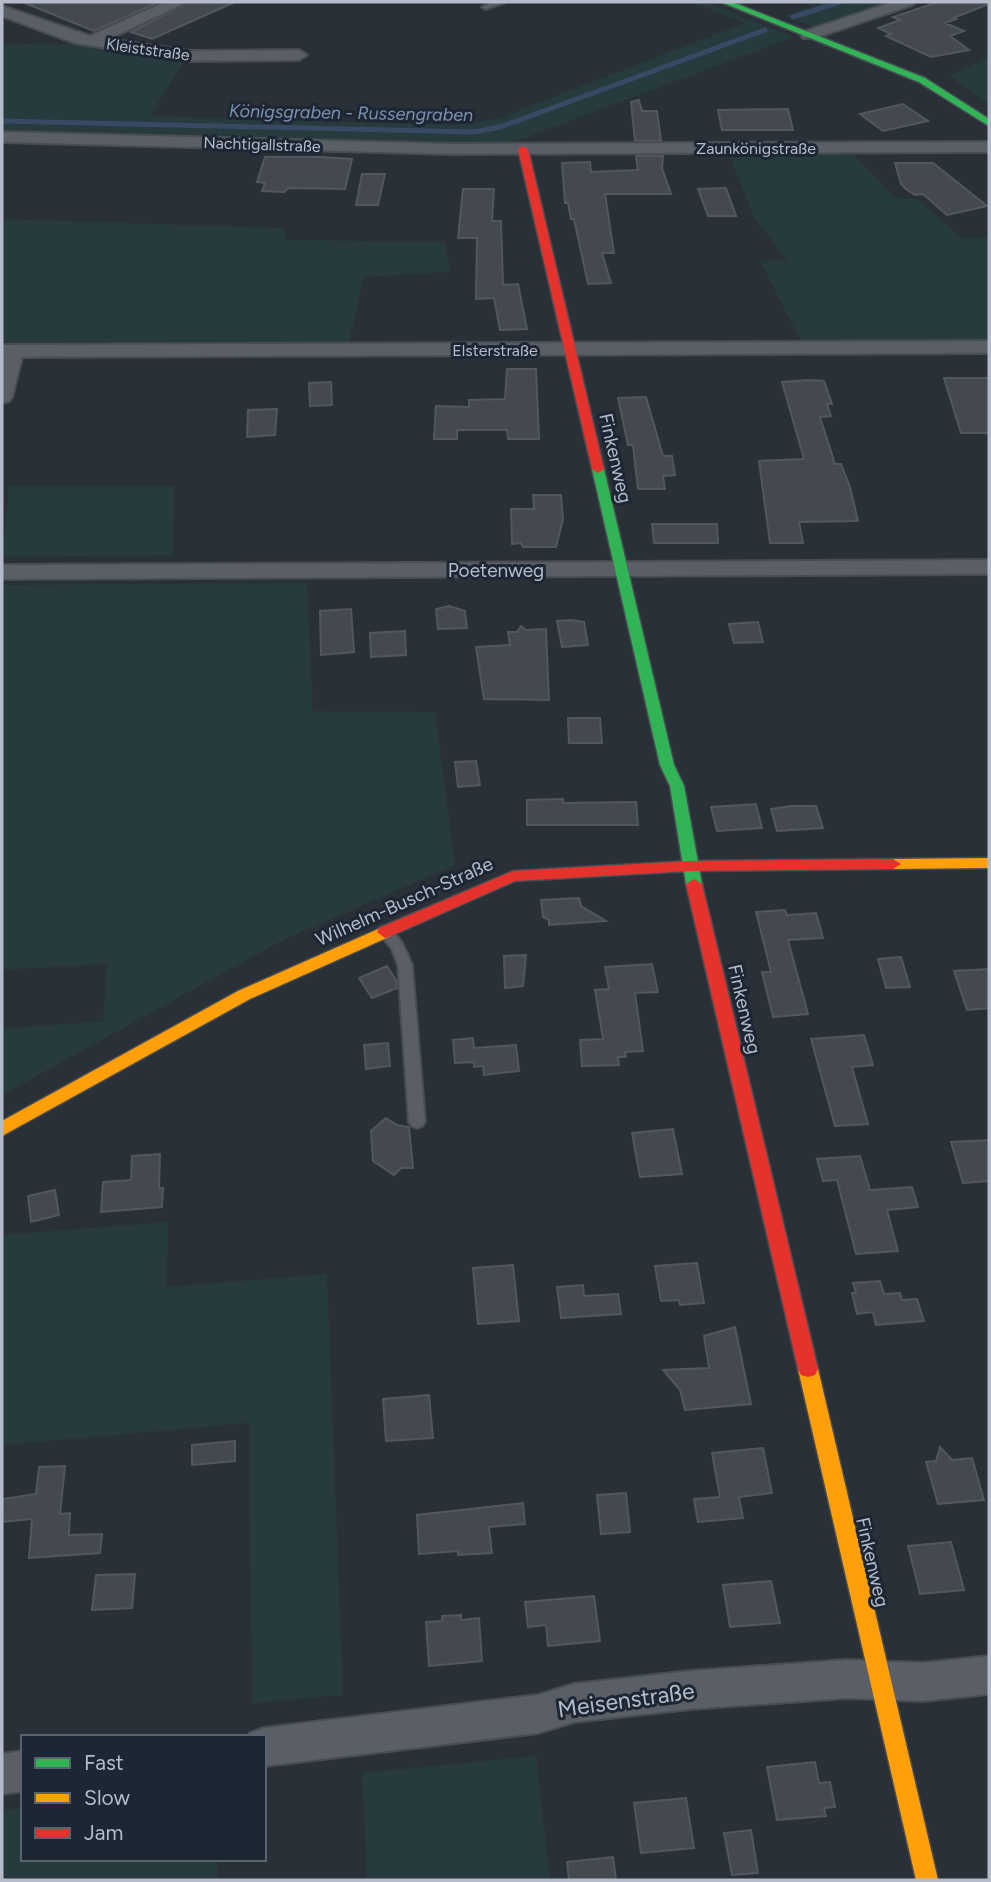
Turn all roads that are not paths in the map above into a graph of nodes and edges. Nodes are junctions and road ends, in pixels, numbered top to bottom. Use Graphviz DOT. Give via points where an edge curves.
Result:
graph roads {
  1 [pos="179,2"];
  2 [pos="501,2"];
  3 [pos="725,2"];
  4 [pos="907,2"];
  5 [pos="486,7"];
  6 [pos="2,11"];
  7 [pos="809,35"];
  8 [pos="92,41"];
  9 [pos="299,55"];
  10 [pos="989,123"];
  11 [pos="2,137"];
  12 [pos="989,147"];
  13 [pos="523,149"];
  14 [pos="989,347"];
  15 [pos="569,349"];
  16 [pos="8,351"];
  17 [pos="2,397"];
  18 [pos="989,567"];
  19 [pos="621,570"];
  20 [pos="2,572"];
  21 [pos="989,863"];
  22 [pos="690,866"];
  23 [pos="385,932"];
  24 [pos="417,1122"];
  25 [pos="2,1129"];
  26 [pos="989,1675"];
  27 [pos="878,1679"];
  28 [pos="266,1747"];
  29 [pos="21,1771"];
  30 [pos="2,1773"];
  31 [pos="927,1880"];
  1 -- 8 [label="street"];
  2 -- 5 [label="lane"];
  3 -- 7 [label="street"];
  4 -- 7 [label="street"];
  6 -- 8 [label="street, Kleiststraße"];
  7 -- 10 [label="street" via="922,80"];
  8 -- 9 [label="street, Kleiststraße" via="188,56"];
  11 -- 13 [label="street, Nachtigallstraße"];
  12 -- 13 [label="street, Zaunkönigstraße"];
  13 -- 15 [label="street, Finkenweg"];
  14 -- 15 [label="street, Elsterstraße"];
  15 -- 16 [label="street, Elsterstraße"];
  15 -- 19 [label="street, Finkenweg"];
  16 -- 17 [label="street"];
  18 -- 19 [label="street, Poetenweg"];
  19 -- 20 [label="street, Poetenweg"];
  19 -- 22 [label="street, Finkenweg" via="667,765 677,786"];
  21 -- 22 [label="street, Wilhelm-Busch-Straße"];
  22 -- 23 [label="street, Wilhelm-Busch-Straße" via="513,876"];
  22 -- 27 [label="street, Finkenweg"];
  23 -- 24 [label="lane" via="405,965"];
  23 -- 25 [label="street, Wilhelm-Busch-Straße" via="244,995"];
  26 -- 27 [label="street, Meisenstraße" via="923,1682"];
  27 -- 28 [label="street, Meisenstraße" via="690,1689 574,1703 538,1714"];
  27 -- 31 [label="street, Finkenweg"];
  29 -- 30 [label="street"];
}
